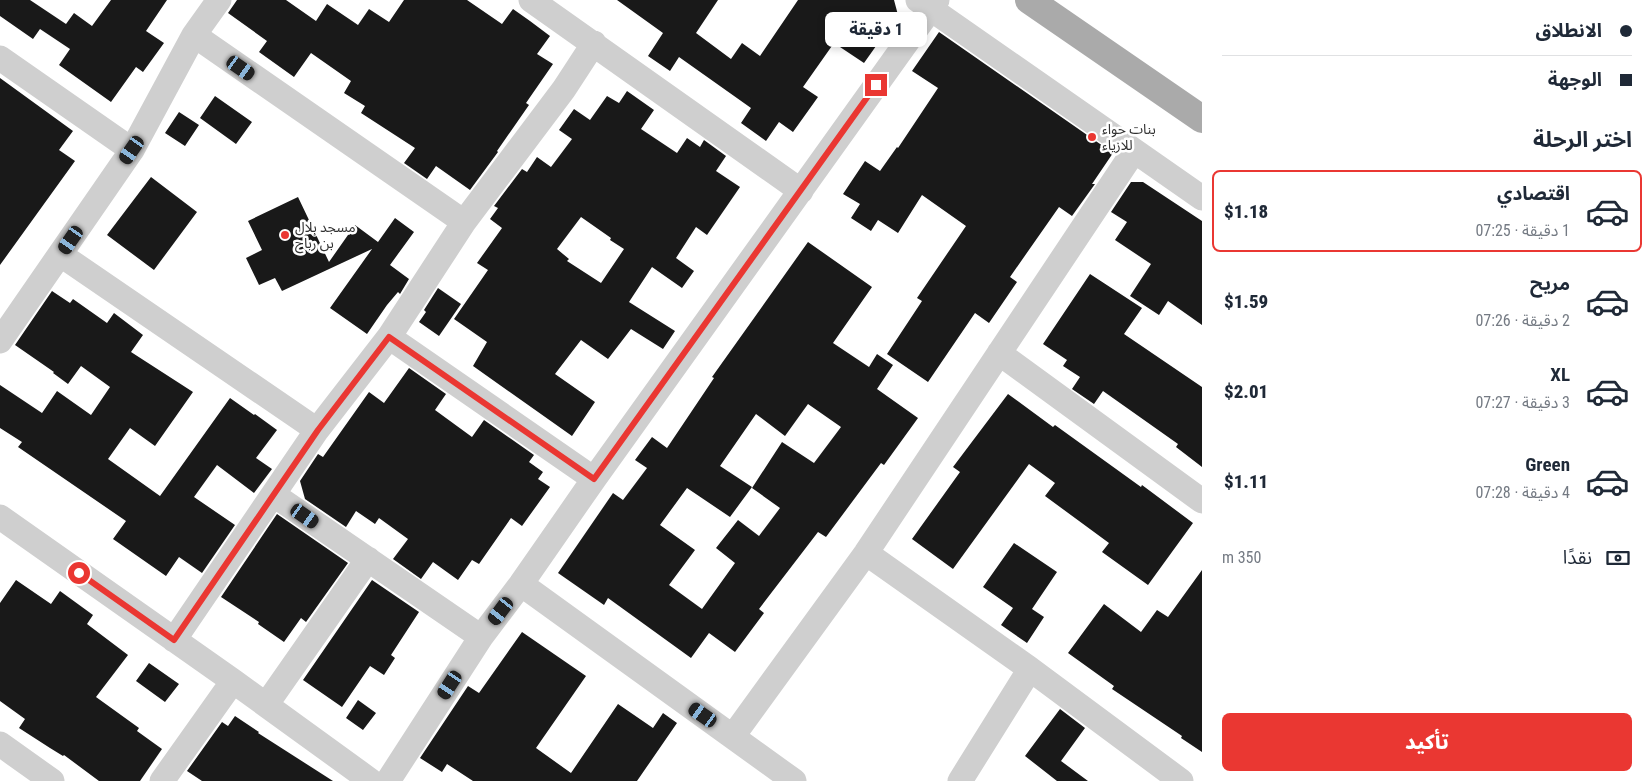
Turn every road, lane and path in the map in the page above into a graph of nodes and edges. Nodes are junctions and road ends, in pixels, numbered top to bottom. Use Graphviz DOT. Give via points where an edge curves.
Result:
graph roads {
  1 [pos="219,0"];
  2 [pos="531,0"];
  3 [pos="1029,0"];
  4 [pos="929,3"];
  5 [pos="194,35"];
  6 [pos="594,43"];
  7 [pos="0,58"];
  8 [pos="1202,119"];
  9 [pos="132,150"];
  10 [pos="1134,151"];
  11 [pos="800,191"];
  12 [pos="1202,198"];
  13 [pos="464,222"];
  14 [pos="61,255"];
  15 [pos="389,337"];
  16 [pos="0,341"];
  17 [pos="999,353"];
  18 [pos="318,430"];
  19 [pos="594,479"];
  20 [pos="274,495"];
  21 [pos="1202,500"];
  22 [pos="0,517"];
  23 [pos="866,553"];
  24 [pos="368,560"];
  25 [pos="521,584"];
  26 [pos="481,637"];
  27 [pos="174,640"];
  28 [pos="1030,669"];
  29 [pos="233,680"];
  30 [pos="266,705"];
  31 [pos="733,736"];
  32 [pos="0,744"];
  33 [pos="52,781"];
  34 [pos="162,781"];
  35 [pos="372,781"];
  36 [pos="388,781"];
  37 [pos="794,781"];
  38 [pos="960,781"];
  39 [pos="1181,781"];
  1 -- 5 [label="street"];
  2 -- 6 [label="street"];
  3 -- 8 [label="main road"];
  4 -- 10 [label="street"];
  4 -- 11 [label="street"];
  5 -- 9 [label="street"];
  5 -- 13 [label="street"];
  6 -- 11 [label="street"];
  6 -- 13 [label="street" via="564,89"];
  7 -- 9 [label="street"];
  9 -- 14 [label="street"];
  10 -- 12 [label="street"];
  10 -- 17 [label="street"];
  11 -- 19 [label="street"];
  13 -- 15 [label="street"];
  14 -- 16 [label="street"];
  14 -- 18 [label="street"];
  15 -- 18 [label="street"];
  15 -- 19 [label="street"];
  17 -- 21 [label="street"];
  17 -- 23 [label="street"];
  18 -- 20 [label="street"];
  19 -- 25 [label="street"];
  20 -- 24 [label="street"];
  20 -- 27 [label="street"];
  22 -- 27 [label="street"];
  23 -- 28 [label="street"];
  23 -- 31 [label="street"];
  24 -- 26 [label="street"];
  24 -- 30 [label="street"];
  25 -- 26 [label="street"];
  25 -- 31 [label="street"];
  26 -- 36 [label="street"];
  27 -- 29 [label="street"];
  28 -- 38 [label="street"];
  28 -- 39 [label="street"];
  29 -- 30 [label="street"];
  29 -- 34 [label="street"];
  30 -- 35 [label="street"];
  31 -- 37 [label="street"];
  32 -- 33 [label="street"];
}
